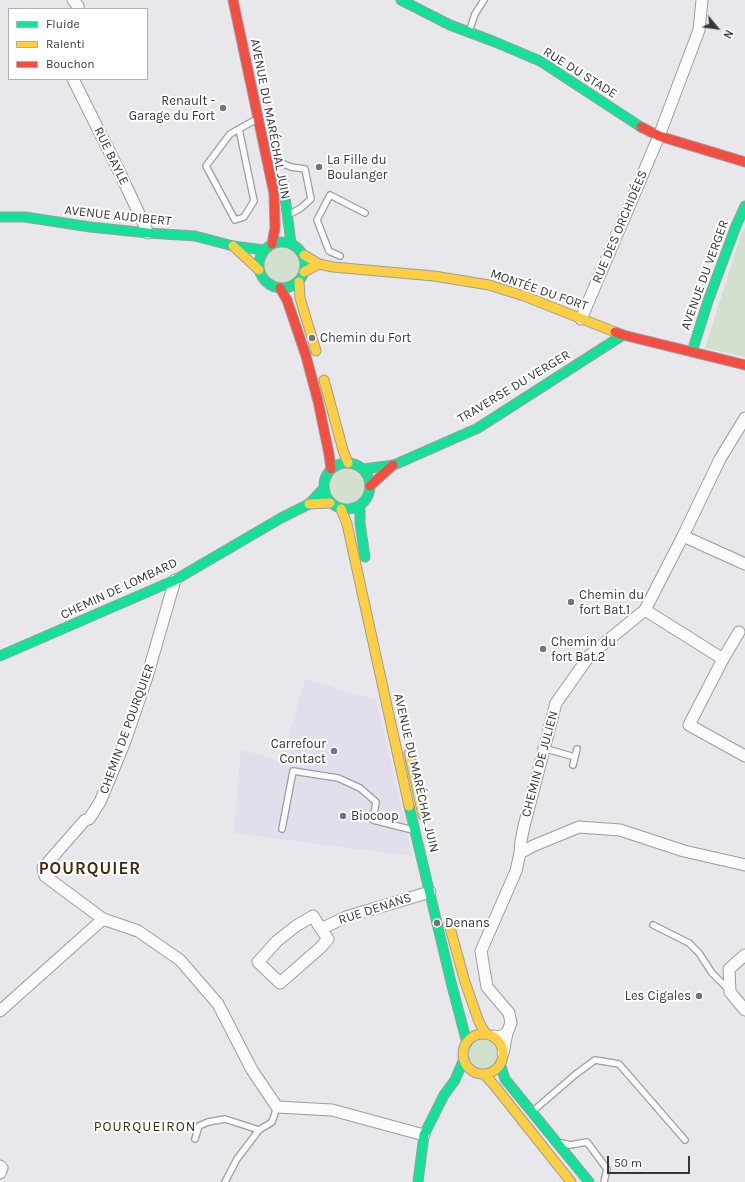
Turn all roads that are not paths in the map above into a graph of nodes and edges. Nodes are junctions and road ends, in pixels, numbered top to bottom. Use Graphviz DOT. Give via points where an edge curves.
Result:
graph roads {
  1 [pos="233,0"];
  2 [pos="401,0"];
  3 [pos="484,0"];
  4 [pos="702,0"];
  5 [pos="469,32"];
  6 [pos="74,80"];
  7 [pos="259,118"];
  8 [pos="239,129"];
  9 [pos="659,136"];
  10 [pos="278,158"];
  11 [pos="745,162"];
  12 [pos="745,206"];
  13 [pos="365,213"];
  14 [pos="288,215"];
  15 [pos="0,217"];
  16 [pos="148,233"];
  17 [pos="291,243"];
  18 [pos="272,244"];
  19 [pos="233,246"];
  20 [pos="264,250"];
  21 [pos="304,255"];
  22 [pos="340,256"];
  23 [pos="319,264"];
  24 [pos="259,270"];
  25 [pos="304,272"];
  26 [pos="298,282"];
  27 [pos="280,288"];
  28 [pos="581,319"];
  29 [pos="623,335"];
  30 [pos="692,352"];
  31 [pos="318,359"];
  32 [pos="745,365"];
  33 [pos="322,373"];
  34 [pos="745,418"];
  35 [pos="348,463"];
  36 [pos="394,465"];
  37 [pos="331,469"];
  38 [pos="363,469"];
  39 [pos="370,486"];
  40 [pos="324,488"];
  41 [pos="330,503"];
  42 [pos="309,504"];
  43 [pos="360,505"];
  44 [pos="341,509"];
  45 [pos="683,536"];
  46 [pos="366,563"];
  47 [pos="745,564"];
  48 [pos="175,580"];
  49 [pos="645,610"];
  50 [pos="739,632"];
  51 [pos="0,656"];
  52 [pos="723,659"];
  53 [pos="408,748"];
  54 [pos="543,748"];
  55 [pos="577,749"];
  56 [pos="745,756"];
  57 [pos="575,757"];
  58 [pos="573,765"];
  59 [pos="425,823"];
  60 [pos="282,829"];
  61 [pos="415,831"];
  62 [pos="520,853"];
  63 [pos="745,865"];
  64 [pos="430,892"];
  65 [pos="447,917"];
  66 [pos="103,919"];
  67 [pos="653,926"];
  68 [pos="321,929"];
  69 [pos="745,956"];
  70 [pos="730,992"];
  71 [pos="745,1010"];
  72 [pos="0,1011"];
  73 [pos="507,1033"];
  74 [pos="490,1035"];
  75 [pos="467,1043"];
  76 [pos="504,1053"];
  77 [pos="464,1059"];
  78 [pos="500,1064"];
  79 [pos="471,1069"];
  80 [pos="484,1074"];
  81 [pos="454,1080"];
  82 [pos="277,1107"];
  83 [pos="532,1112"];
  84 [pos="259,1130"];
  85 [pos="424,1135"];
  86 [pos="195,1139"];
  87 [pos="686,1140"];
  88 [pos="556,1142"];
  89 [pos="0,1166"];
  90 [pos="0,1172"];
  91 [pos="225,1182"];
  92 [pos="418,1182"];
  93 [pos="571,1182"];
  94 [pos="589,1182"];
  95 [pos="604,1182"];
  1 -- 7 [label="main road, AVENUE DU MARÉCHAL JUIN"];
  2 -- 5 [label="main road, RUE DU STADE"];
  3 -- 5 [label="lane" via="475,14"];
  4 -- 9 [label="street, RUE DES ORCHIDÉES" via="699,30"];
  5 -- 9 [label="main road, RUE DU STADE" via="540,61 645,130"];
  6 -- 16 [label="street, RUE BAYLE"];
  7 -- 8 [label="lane"];
  7 -- 18 [label="main road, AVENUE DU MARÉCHAL JUIN" via="274,193 275,228"];
  8 -- 8 [label="lane" via="230,134 206,166 235,220 244,217 254,201"];
  9 -- 11 [label="main road, RUE DU STADE"];
  9 -- 28 [label="street, RUE DES ORCHIDÉES"];
  10 -- 14 [label="main road, AVENUE DU MARÉCHAL JUIN"];
  10 -- 14 [label="lane" via="291,168 305,169 311,199"];
  12 -- 30 [label="main road, AVENUE DU VERGER" via="710,294"];
  13 -- 22 [label="lane" via="330,195 317,220 329,250"];
  14 -- 17 [label="main road, AVENUE DU MARÉCHAL JUIN"];
  15 -- 16 [label="main road, AVENUE AUDIBERT" via="25,217"];
  16 -- 19 [label="main road, AVENUE AUDIBERT" via="195,236"];
  17 -- 18 [label="main road"];
  17 -- 21 [label="main road"];
  18 -- 20 [label="main road"];
  19 -- 20 [label="main road, AVENUE AUDIBERT"];
  19 -- 24 [label="main road, AVENUE AUDIBERT"];
  20 -- 24 [label="main road" via="259,259"];
  21 -- 23 [label="main road, MONTÉE DU FORT"];
  21 -- 25 [label="main road"];
  23 -- 25 [label="main road"];
  23 -- 28 [label="main road, MONTÉE DU FORT" via="434,276 489,285"];
  24 -- 27 [label="main road" via="266,282"];
  25 -- 26 [label="main road"];
  26 -- 27 [label="main road" via="290,287"];
  26 -- 31 [label="main road" via="300,298"];
  27 -- 37 [label="main road" via="287,300 306,356"];
  28 -- 29 [label="main road, MONTÉE DU FORT"];
  29 -- 30 [label="main road, MONTÉE DU FORT"];
  29 -- 36 [label="main road, TRAVERSE DU VERGER" via="478,428"];
  30 -- 32 [label="main road, MONTÉE DU FORT"];
  33 -- 35 [label="main road"];
  34 -- 45 [label="street, CHEMIN DE JULIEN" via="720,459"];
  35 -- 37 [label="main road" via="336,465"];
  35 -- 38 [label="main road"];
  36 -- 38 [label="main road, TRAVERSE DU VERGER"];
  36 -- 39 [label="main road, TRAVERSE DU VERGER"];
  37 -- 40 [label="main road" via="326,475"];
  38 -- 39 [label="main road"];
  39 -- 43 [label="main road" via="369,494"];
  40 -- 41 [label="main road"];
  40 -- 42 [label="main road, CHEMIN DE LOMBARD"];
  41 -- 42 [label="main road, CHEMIN DE LOMBARD"];
  41 -- 44 [label="main road"];
  42 -- 48 [label="main road, CHEMIN DE LOMBARD"];
  43 -- 44 [label="main road"];
  43 -- 46 [label="main road"];
  44 -- 61 [label="main road, AVENUE DU MARÉCHAL JUIN" via="347,524"];
  45 -- 47 [label="street"];
  45 -- 49 [label="street, CHEMIN DE JULIEN"];
  48 -- 51 [label="main road, CHEMIN DE LOMBARD"];
  48 -- 66 [label="street, CHEMIN DE POURQUIER" via="147,677 124,744 100,802 89,819 85,820 43,868 45,876"];
  49 -- 52 [label="street"];
  49 -- 54 [label="street, CHEMIN DE JULIEN" via="590,655 556,703"];
  50 -- 52 [label="street"];
  52 -- 56 [label="street" via="689,725"];
  53 -- 59 [label="main road, AVENUE DU MARÉCHAL JUIN"];
  54 -- 57 [label="lane"];
  54 -- 62 [label="street, CHEMIN DE JULIEN"];
  55 -- 57 [label="lane"];
  57 -- 58 [label="lane"];
  60 -- 61 [label="lane" via="293,771 338,778 360,788 376,802 373,820"];
  61 -- 64 [label="main road, AVENUE DU MARÉCHAL JUIN"];
  62 -- 63 [label="street" via="579,827 620,830 684,851"];
  62 -- 73 [label="street, CHEMIN DE JULIEN" via="516,870 481,952 487,987 509,1013 511,1023"];
  64 -- 68 [label="street, RUE DENANS" via="346,917"];
  64 -- 75 [label="main road, AVENUE DU MARÉCHAL JUIN"];
  65 -- 74 [label="main road" via="479,1022"];
  66 -- 72 [label="street"];
  66 -- 82 [label="street, CHEMIN DE POURQUIER" via="138,931 180,960 218,1004 252,1070"];
  67 -- 70 [label="lane" via="689,943 700,953 712,973"];
  68 -- 68 [label="street, RUE DENANS" via="313,916 282,937 258,962 280,983 328,939"];
  69 -- 70 [label="street" via="729,969"];
  70 -- 71 [label="street"];
  73 -- 74 [label="street" via="499,1036"];
  73 -- 76 [label="street, CHEMIN DE JULIEN"];
  74 -- 75 [label="main road" via="475,1036"];
  74 -- 76 [label="main road" via="500,1042"];
  75 -- 77 [label="main road"];
  76 -- 78 [label="main road"];
  77 -- 79 [label="main road"];
  77 -- 81 [label="main road"];
  78 -- 80 [label="main road" via="493,1071"];
  78 -- 83 [label="main road" via="506,1079"];
  79 -- 80 [label="main road"];
  79 -- 81 [label="main road"];
  80 -- 93 [label="main road"];
  81 -- 85 [label="main road"];
  82 -- 84 [label="lane" via="272,1122"];
  82 -- 85 [label="street" via="332,1110"];
  83 -- 87 [label="lane" via="595,1060 619,1064"];
  83 -- 88 [label="main road"];
  84 -- 86 [label="lane" via="225,1119 199,1126"];
  84 -- 91 [label="lane" via="237,1159"];
  85 -- 92 [label="main road"];
  88 -- 94 [label="main road"];
  88 -- 95 [label="lane" via="570,1145 587,1142 607,1169"];
  89 -- 90 [label="street"];
}
